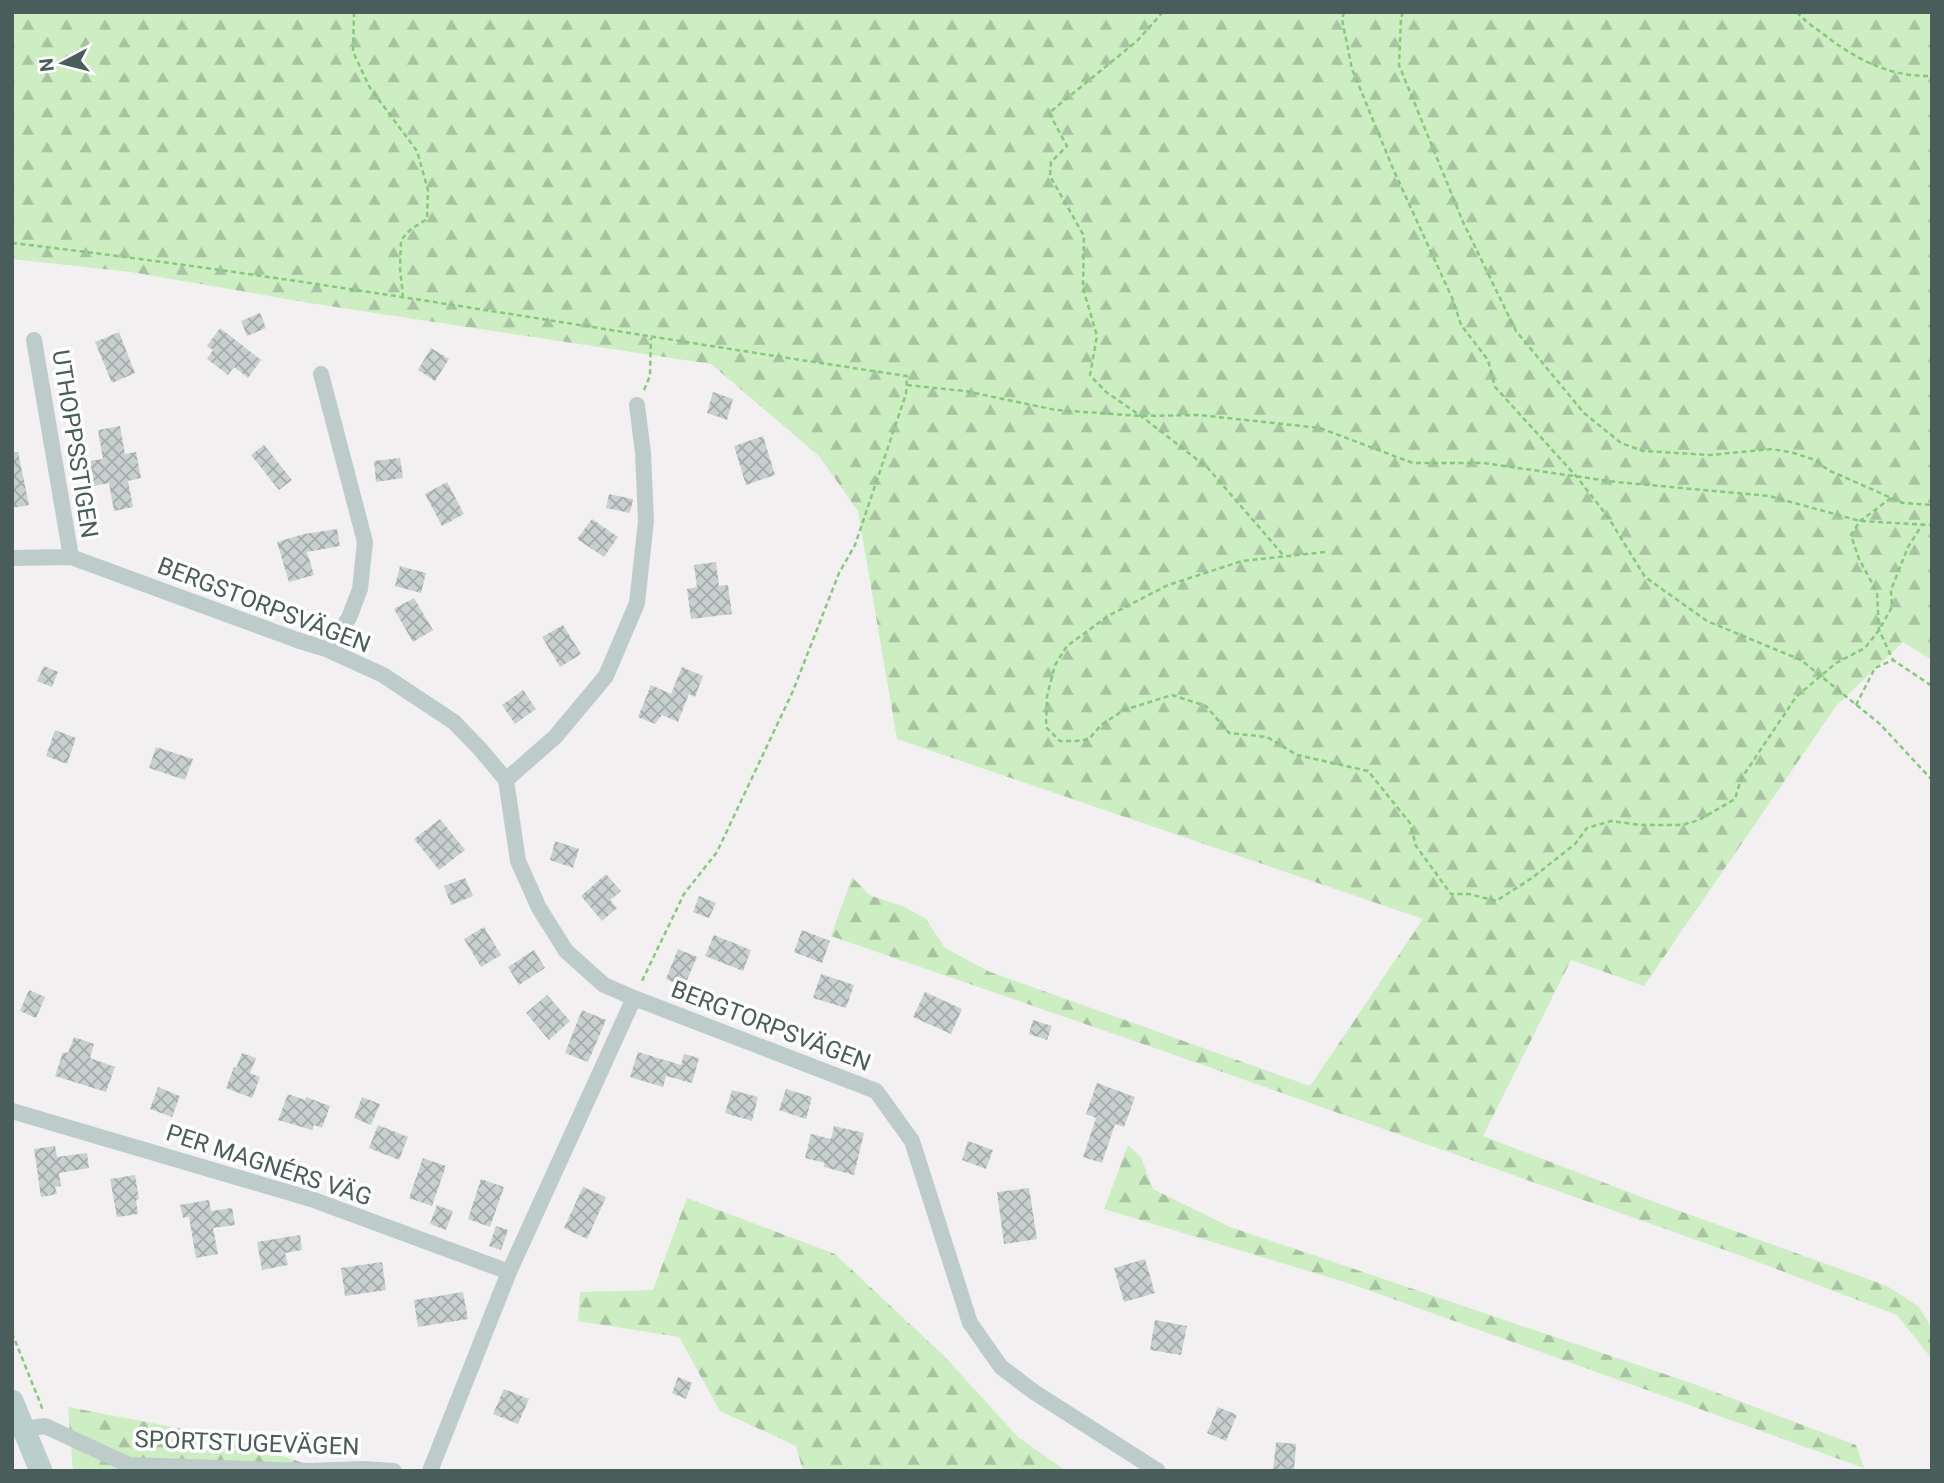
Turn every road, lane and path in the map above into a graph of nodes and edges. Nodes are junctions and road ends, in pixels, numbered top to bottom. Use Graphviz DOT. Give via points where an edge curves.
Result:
graph roads {
  1 [pos="354,12"];
  2 [pos="1163,12"];
  3 [pos="1343,12"];
  4 [pos="1403,12"];
  5 [pos="1797,12"];
  6 [pos="1932,76"];
  7 [pos="12,243"];
  8 [pos="403,296"];
  9 [pos="651,337"];
  10 [pos="34,340"];
  11 [pos="321,374"];
  12 [pos="907,385"];
  13 [pos="637,405"];
  14 [pos="1142,416"];
  15 [pos="1576,477"];
  16 [pos="1891,498"];
  17 [pos="1932,505"];
  18 [pos="1860,521"];
  19 [pos="1922,525"];
  20 [pos="1932,525"];
  21 [pos="1325,552"];
  22 [pos="1284,555"];
  23 [pos="71,557"];
  24 [pos="12,558"];
  25 [pos="1879,630"];
  26 [pos="326,649"];
  27 [pos="1893,660"];
  28 [pos="1822,676"];
  29 [pos="1932,685"];
  30 [pos="1856,705"];
  31 [pos="506,780"];
  32 [pos="1932,780"];
  33 [pos="634,998"];
  34 [pos="12,1111"];
  35 [pos="509,1272"];
  36 [pos="12,1333"];
  37 [pos="12,1401"];
  38 [pos="34,1428"];
  39 [pos="41,1471"];
  40 [pos="394,1471"];
  41 [pos="430,1471"];
  42 [pos="1158,1471"];
  1 -- 8 [label="path" via="353,52 370,88 417,150 428,190 427,219 401,240"];
  2 -- 14 [label="path" via="1138,41 1049,113 1067,146 1051,162 1050,176 1084,236 1083,288 1097,336 1090,375"];
  3 -- 15 [label="path" via="1352,69 1461,325 1488,360 1495,387"];
  4 -- 16 [label="path" via="1399,65 1463,222 1516,331 1584,413 1621,443 1643,451 1710,455 1772,449 1794,453"];
  5 -- 6 [label="path" via="1846,52 1880,69"];
  7 -- 8 [label="path"];
  8 -- 9 [label="path"];
  9 -- 12 [label="path" via="907,376"];
  9 -- 13 [label="path" via="650,376"];
  10 -- 23 [label="street, UTHOPPSSTIGEN"];
  11 -- 26 [label="street" via="365,542 360,589 349,618"];
  12 -- 14 [label="path" via="965,391 1056,410"];
  12 -- 33 [label="path" via="855,545 839,573 793,691 717,852 684,894"];
  13 -- 31 [label="street" via="646,521 638,603 606,676 555,737"];
  14 -- 15 [label="path" via="1199,415 1320,428 1413,463 1483,463"];
  14 -- 22 [label="path" via="1208,468"];
  15 -- 18 [label="path" via="1769,496"];
  15 -- 28 [label="path" via="1608,517 1645,577 1707,621 1801,660"];
  16 -- 17 [label="path"];
  16 -- 18 [label="path"];
  18 -- 19 [label="path"];
  18 -- 25 [label="path" via="1851,535 1877,592"];
  19 -- 20 [label="path"];
  19 -- 25 [label="path" via="1908,547 1891,590 1892,607"];
  21 -- 22 [label="path"];
  22 -- 28 [label="path" via="1242,561 1168,585 1108,617 1068,646 1055,665 1046,727 1060,740 1089,739 1101,724 1124,710 1172,695 1206,706 1229,733 1267,737 1297,755 1368,771 1410,823 1416,846 1451,894 1496,901 1575,844 1587,828 1611,821 1682,825 1735,799 1741,779 1796,697"];
  23 -- 24 [label="street, BERGSTORPSVÄGEN"];
  23 -- 26 [label="street, BERGSTORPSVÄGEN"];
  25 -- 27 [label="path"];
  25 -- 28 [label="path" via="1866,648"];
  26 -- 31 [label="street, BERGSTORPSVÄGEN" via="383,675 454,722"];
  27 -- 29 [label="path"];
  27 -- 30 [label="path" via="1875,668"];
  28 -- 30 [label="path"];
  30 -- 32 [label="path"];
  31 -- 33 [label="street, BERGTORPSVÄGEN" via="517,861 539,908 566,951 604,985"];
  33 -- 35 [label="street"];
  33 -- 42 [label="street, BERGTORPSVÄGEN" via="876,1091 912,1140 970,1323 1001,1367"];
  34 -- 35 [label="street, PER MAGNÉRS VÄG" via="311,1199"];
  35 -- 41 [label="street"];
  36 -- 38 [label="path" via="41,1405"];
  37 -- 38 [label="street"];
  38 -- 39 [label="street"];
  38 -- 40 [label="street, SPORTSTUGEVÄGEN" via="128,1465"];
}
